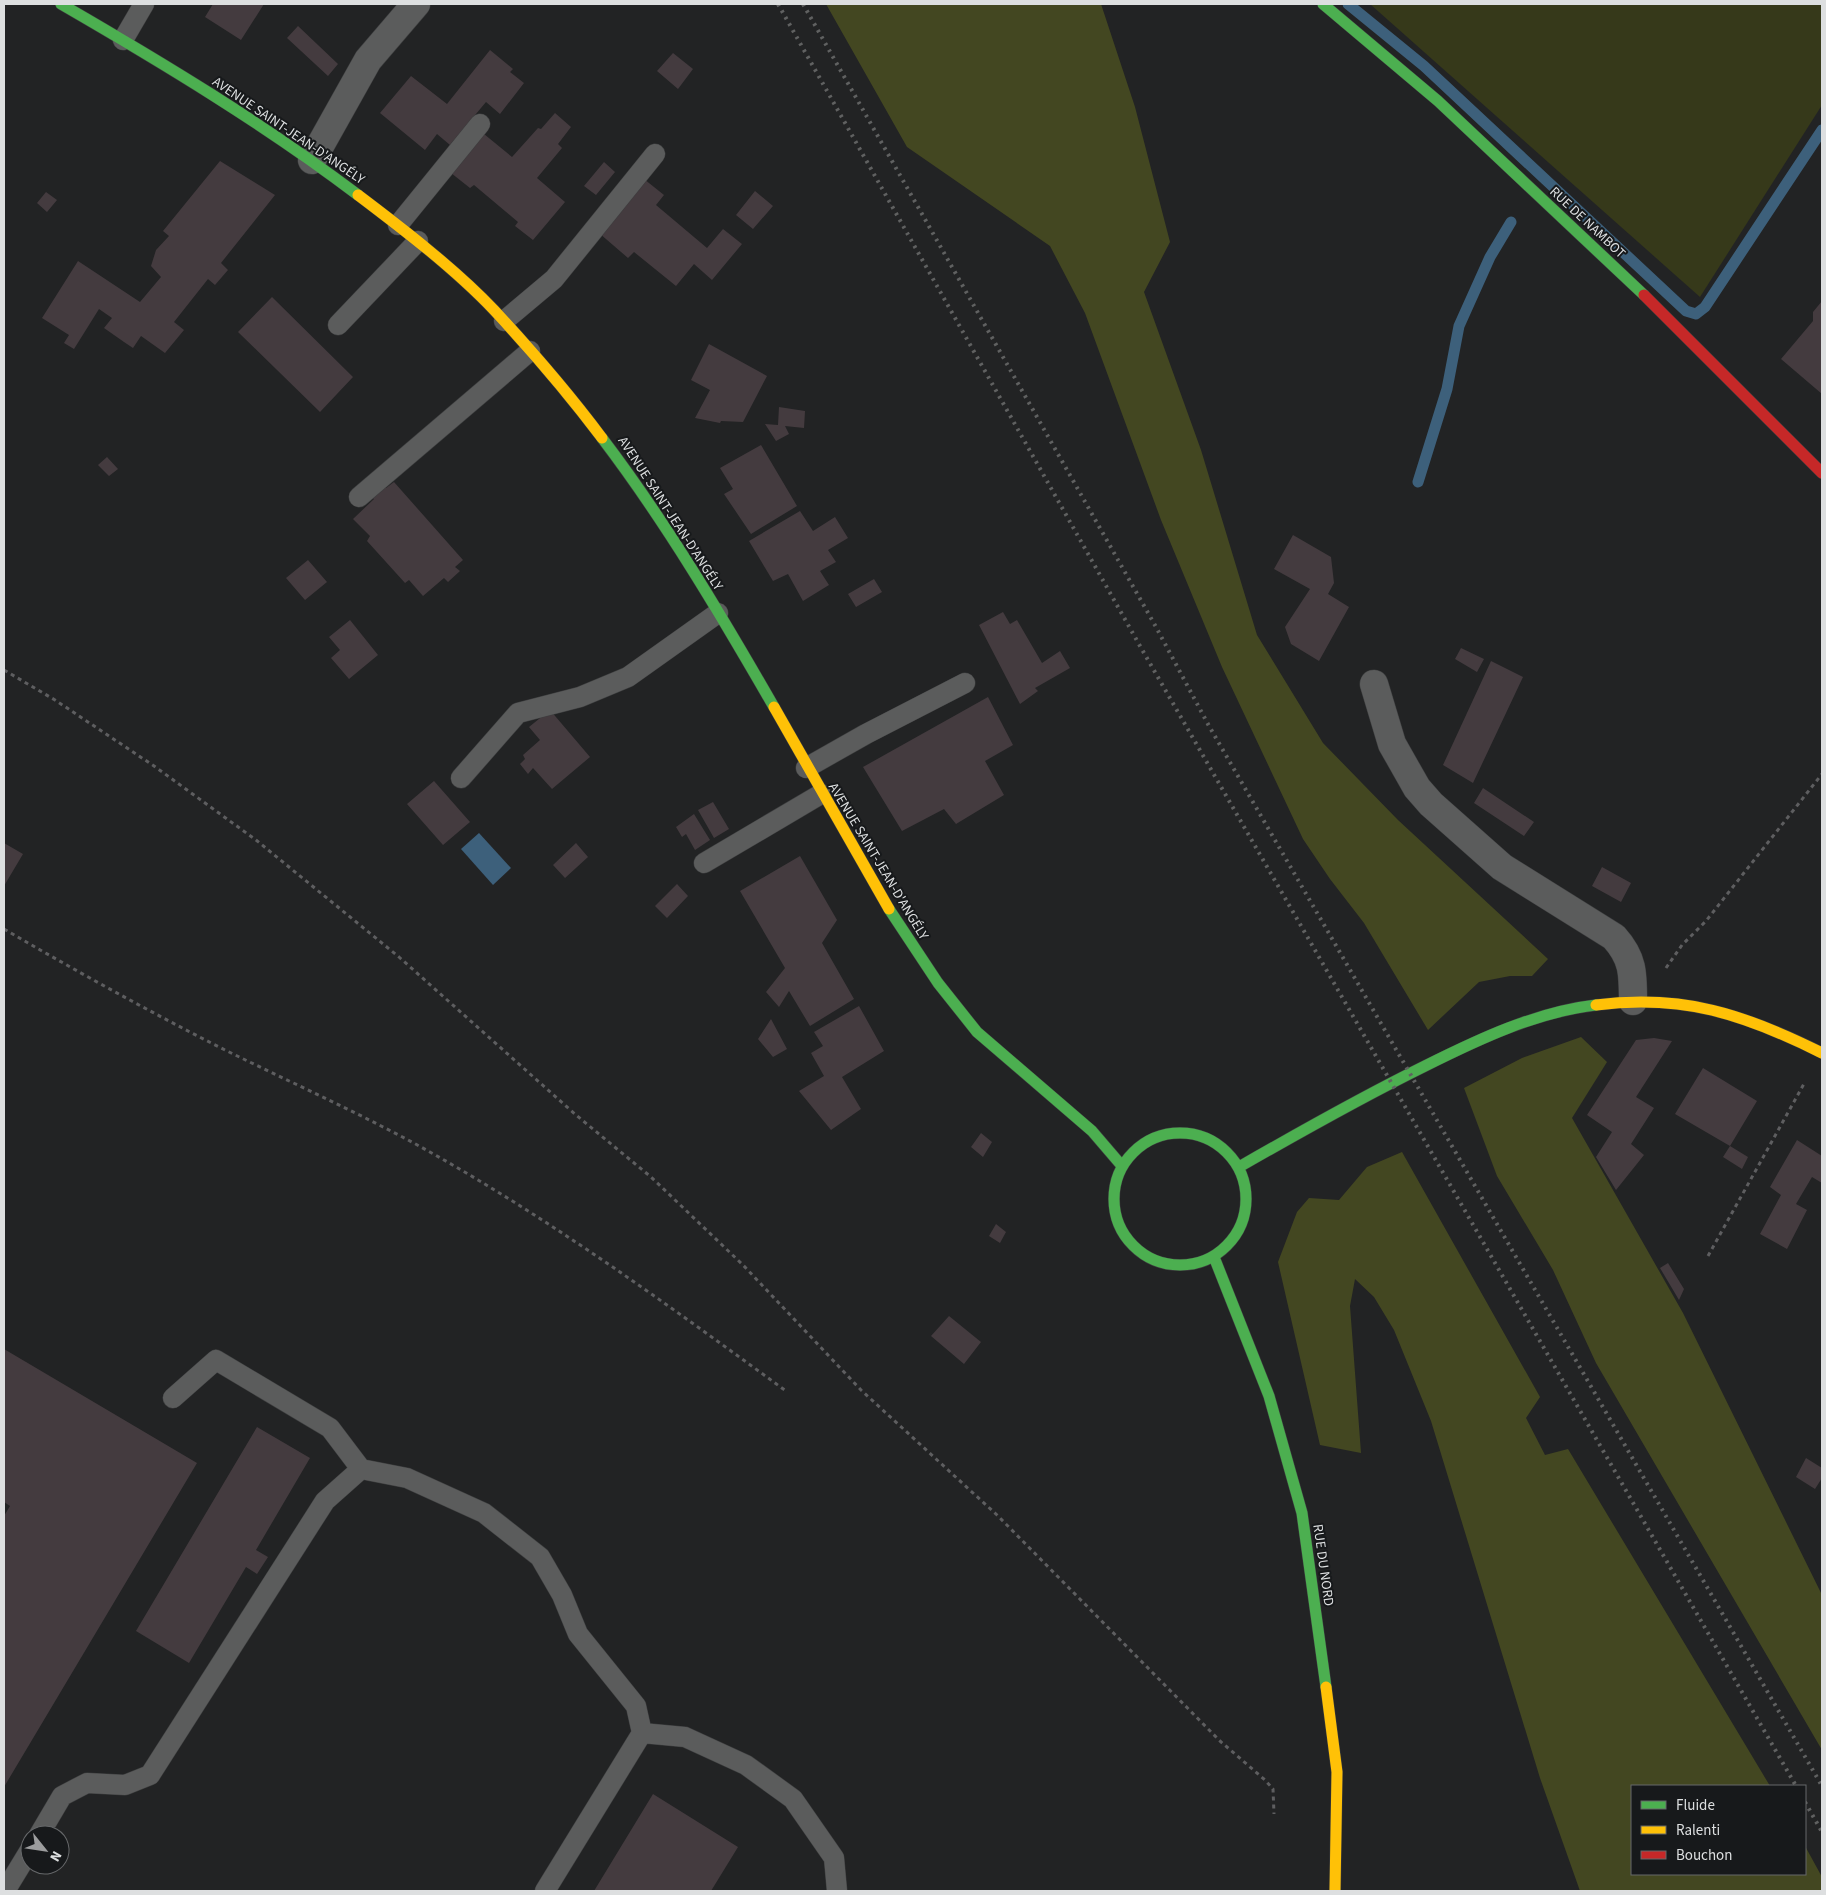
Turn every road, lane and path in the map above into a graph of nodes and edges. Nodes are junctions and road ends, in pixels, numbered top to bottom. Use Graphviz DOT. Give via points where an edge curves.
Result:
graph roads {
  1 [pos="61,4"];
  2 [pos="144,4"];
  3 [pos="416,4"];
  4 [pos="1323,4"];
  5 [pos="123,40"];
  6 [pos="480,124"];
  7 [pos="655,154"];
  8 [pos="312,160"];
  9 [pos="398,225"];
  10 [pos="418,241"];
  11 [pos="504,321"];
  12 [pos="338,326"];
  13 [pos="530,351"];
  14 [pos="1822,473"];
  15 [pos="359,497"];
  16 [pos="718,613"];
  17 [pos="4,670"];
  18 [pos="965,683"];
  19 [pos="1374,684"];
  20 [pos="806,768"];
  21 [pos="1822,774"];
  22 [pos="461,778"];
  23 [pos="821,794"];
  24 [pos="704,863"];
  25 [pos="4,930"];
  26 [pos="1644,1001"];
  27 [pos="1822,1053"];
  28 [pos="1122,1166"];
  29 [pos="1240,1167"];
  30 [pos="1708,1256"];
  31 [pos="1214,1257"];
  32 [pos="786,1391"];
  33 [pos="173,1398"];
  34 [pos="361,1469"];
  35 [pos="642,1733"];
  36 [pos="1274,1814"];
  37 [pos="45,1825"];
  38 [pos="20,1866"];
  39 [pos="5,1891"];
  40 [pos="545,1891"];
  41 [pos="837,1891"];
  42 [pos="1335,1891"];
  1 -- 5 [label="main road, AVENUE SAINT-JEAN-D'ANGÉLY"];
  2 -- 5 [label="lane"];
  3 -- 8 [label="street" via="368,60"];
  4 -- 14 [label="main road, RUE DE NAMBOT" via="1438,102 1531,188 1688,337"];
  5 -- 8 [label="main road, AVENUE SAINT-JEAN-D'ANGÉLY"];
  6 -- 9 [label="lane"];
  7 -- 11 [label="lane" via="554,279"];
  8 -- 9 [label="main road, AVENUE SAINT-JEAN-D'ANGÉLY"];
  9 -- 10 [label="main road, AVENUE SAINT-JEAN-D'ANGÉLY"];
  10 -- 11 [label="main road, AVENUE SAINT-JEAN-D'ANGÉLY"];
  10 -- 12 [label="lane"];
  11 -- 13 [label="main road, AVENUE SAINT-JEAN-D'ANGÉLY"];
  13 -- 15 [label="lane"];
  13 -- 16 [label="main road, AVENUE SAINT-JEAN-D'ANGÉLY" via="586,416 634,480"];
  16 -- 20 [label="main road, AVENUE SAINT-JEAN-D'ANGÉLY"];
  16 -- 22 [label="lane" via="628,677 580,697 518,712"];
  17 -- 36 [label="path" via="154,766 264,846 399,957 576,1115 651,1177 736,1259 861,1390 997,1515 1220,1741 1265,1780 1273,1789"];
  18 -- 20 [label="lane"];
  19 -- 26 [label="street" via="1392,744 1416,788 1502,867 1614,936 1627,951"];
  20 -- 23 [label="main road, AVENUE SAINT-JEAN-D'ANGÉLY"];
  21 -- 26 [label="path" via="1706,921 1682,945"];
  23 -- 24 [label="lane"];
  23 -- 28 [label="main road, AVENUE SAINT-JEAN-D'ANGÉLY" via="900,928 977,1032 1092,1130"];
  25 -- 32 [label="path" via="103,986 479,1180 647,1290"];
  26 -- 27 [label="main road" via="1709,1008 1768,1028"];
  26 -- 29 [label="main road" via="1609,1002 1544,1015 1490,1034 1333,1112"];
  27 -- 30 [label="path"];
  28 -- 29 [label="main road" via="1140,1144 1167,1133 1195,1133 1221,1145"];
  28 -- 31 [label="main road" via="1114,1189 1115,1214 1125,1237 1142,1254 1166,1265 1190,1265"];
  29 -- 31 [label="main road" via="1247,1192 1244,1217 1233,1240"];
  31 -- 42 [label="main road, RUE DU NORD" via="1269,1396 1302,1513 1337,1772"];
  33 -- 34 [label="lane" via="216,1360 330,1428"];
  34 -- 35 [label="lane" via="407,1478 484,1513 540,1557 562,1595 578,1634 636,1706"];
  34 -- 37 [label="lane" via="325,1501 150,1775 125,1785 87,1783 62,1796"];
  35 -- 40 [label="lane"];
  35 -- 41 [label="lane" via="685,1737 746,1765 793,1799 834,1858"];
  38 -- 39 [label="lane"];
}
